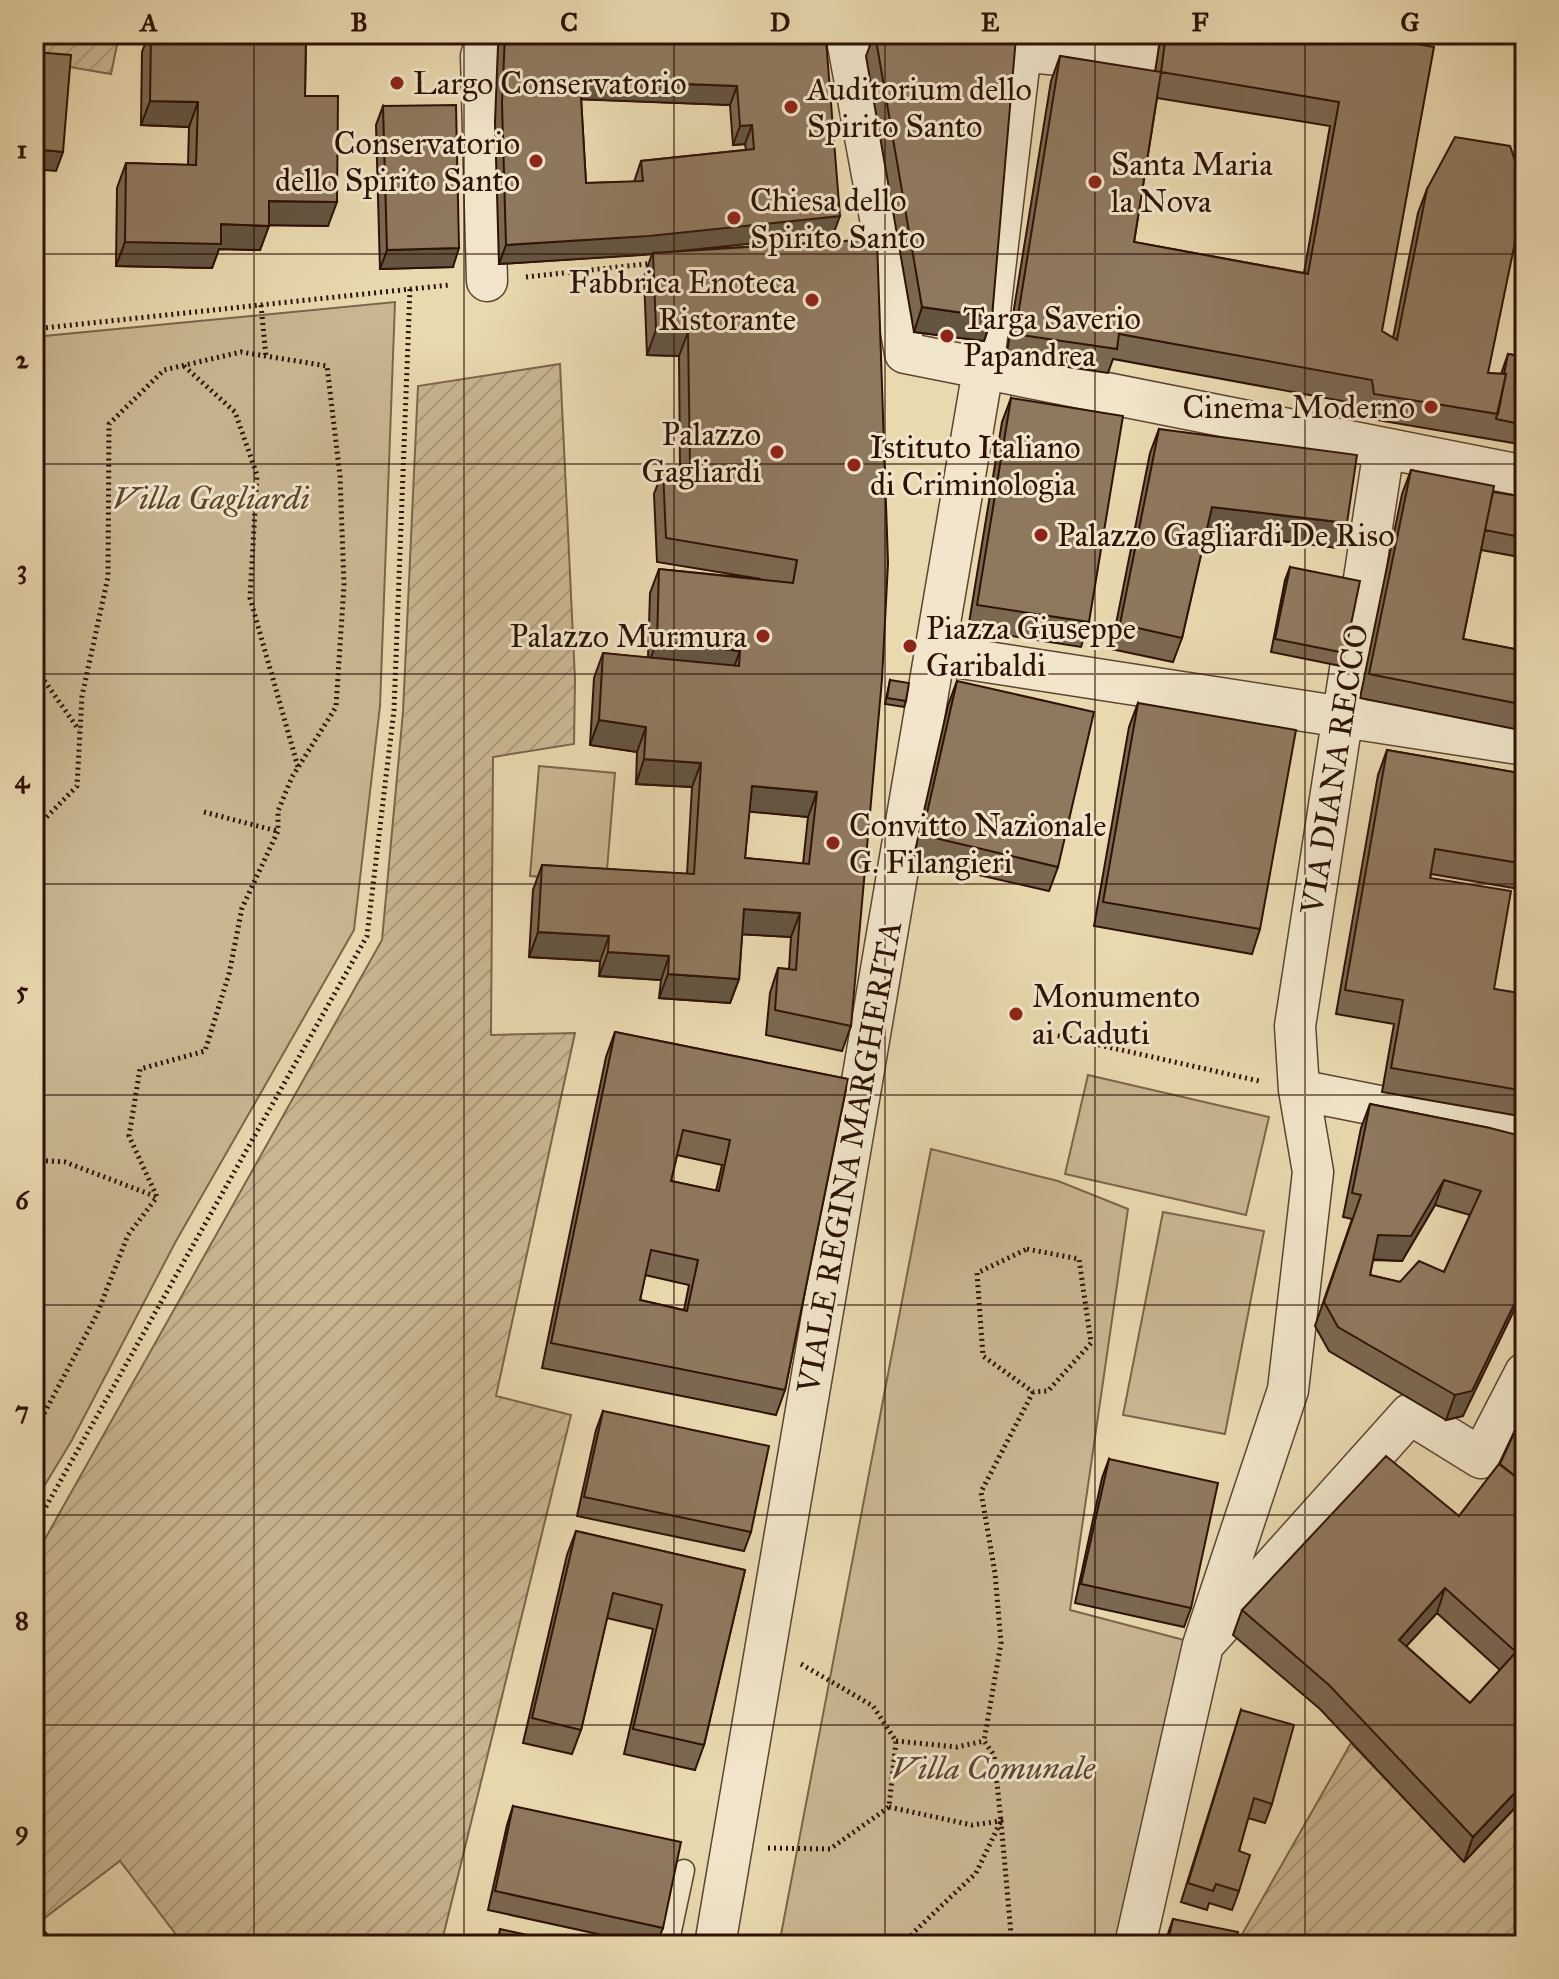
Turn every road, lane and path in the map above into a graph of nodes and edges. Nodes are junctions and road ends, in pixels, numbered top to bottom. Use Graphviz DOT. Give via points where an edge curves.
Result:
graph roads {
  1 [pos="489,34"];
  2 [pos="1139,34"];
  3 [pos="836,40"];
  4 [pos="1022,42"];
  5 [pos="888,47"];
  6 [pos="487,281"];
  7 [pos="410,289"];
  8 [pos="261,305"];
  9 [pos="266,357"];
  10 [pos="183,366"];
  11 [pos="983,370"];
  12 [pos="1384,449"];
  13 [pos="1525,476"];
  14 [pos="935,654"];
  15 [pos="34,666"];
  16 [pos="1341,716"];
  17 [pos="80,732"];
  18 [pos="1525,745"];
  19 [pos="298,768"];
  20 [pos="204,812"];
  21 [pos="34,830"];
  22 [pos="278,831"];
  23 [pos="34,1006"];
  24 [pos="1046,1033"];
  25 [pos="34,1057"];
  26 [pos="1299,1090"];
  27 [pos="1525,1135"];
  28 [pos="34,1160"];
  29 [pos="157,1197"];
  30 [pos="1525,1373"];
  31 [pos="1033,1392"];
  32 [pos="34,1443"];
  33 [pos="34,1528"];
  34 [pos="1203,1645"];
  35 [pos="798,1663"];
  36 [pos="896,1741"];
  37 [pos="984,1741"];
  38 [pos="889,1807"];
  39 [pos="1001,1821"];
  40 [pos="763,1848"];
  41 [pos="684,1870"];
  42 [pos="668,1945"];
  43 [pos="715,1945"];
  44 [pos="904,1945"];
  45 [pos="1012,1945"];
  46 [pos="1135,1945"];
  1 -- 6 [label="street" via="481,56"];
  2 -- 4 [label="street" via="1136,63"];
  3 -- 5 [label="street"];
  3 -- 11 [label="street" via="905,353"];
  4 -- 11 [label="street, VIALE REGINA MARGHERITA"];
  7 -- 33 [label="path" via="394,710 367,936"];
  8 -- 9 [label="path"];
  9 -- 10 [label="path" via="241,352"];
  9 -- 19 [label="path" via="327,366 340,476 344,585 336,707"];
  10 -- 17 [label="path" via="164,370 109,424 108,577 82,696"];
  10 -- 19 [label="path" via="235,412 257,475 250,598"];
  11 -- 12 [label="street"];
  11 -- 14 [label="street, VIALE REGINA MARGHERITA"];
  12 -- 13 [label="street"];
  12 -- 16 [label="street, VIA DIANA RECCO"];
  14 -- 16 [label="street"];
  14 -- 43 [label="street, VIALE REGINA MARGHERITA"];
  15 -- 17 [label="path"];
  16 -- 18 [label="street"];
  16 -- 26 [label="street, VIA DIANA RECCO" via="1295,1026"];
  17 -- 21 [label="path" via="77,786"];
  19 -- 22 [label="path" via="278,811"];
  20 -- 22 [label="path"];
  22 -- 29 [label="path" via="242,908 205,1051 140,1069 129,1136"];
  23 -- 25 [label="path" via="43,1046"];
  24 -- 26 [label="path"];
  26 -- 27 [label="street"];
  26 -- 34 [label="street, VIA DIANA RECCO" via="1313,1172 1288,1390"];
  28 -- 29 [label="path" via="65,1162"];
  29 -- 32 [label="path" via="128,1235 97,1314 38,1425"];
  30 -- 34 [label="street" via="1481,1458 1410,1414"];
  31 -- 31 [label="path" via="1048,1391 1091,1343 1079,1259 1027,1249 977,1273 983,1356"];
  31 -- 37 [label="path" via="981,1492 1001,1643"];
  34 -- 46 [label="street, VIA DIANA RECCO"];
  35 -- 36 [label="path" via="873,1706"];
  36 -- 37 [label="path" via="957,1747"];
  36 -- 38 [label="path"];
  37 -- 39 [label="path" via="994,1755"];
  38 -- 39 [label="path" via="972,1825"];
  38 -- 40 [label="path" via="830,1849"];
  39 -- 44 [label="path" via="976,1873"];
  39 -- 45 [label="path"];
  41 -- 42 [label="lane"];
}
